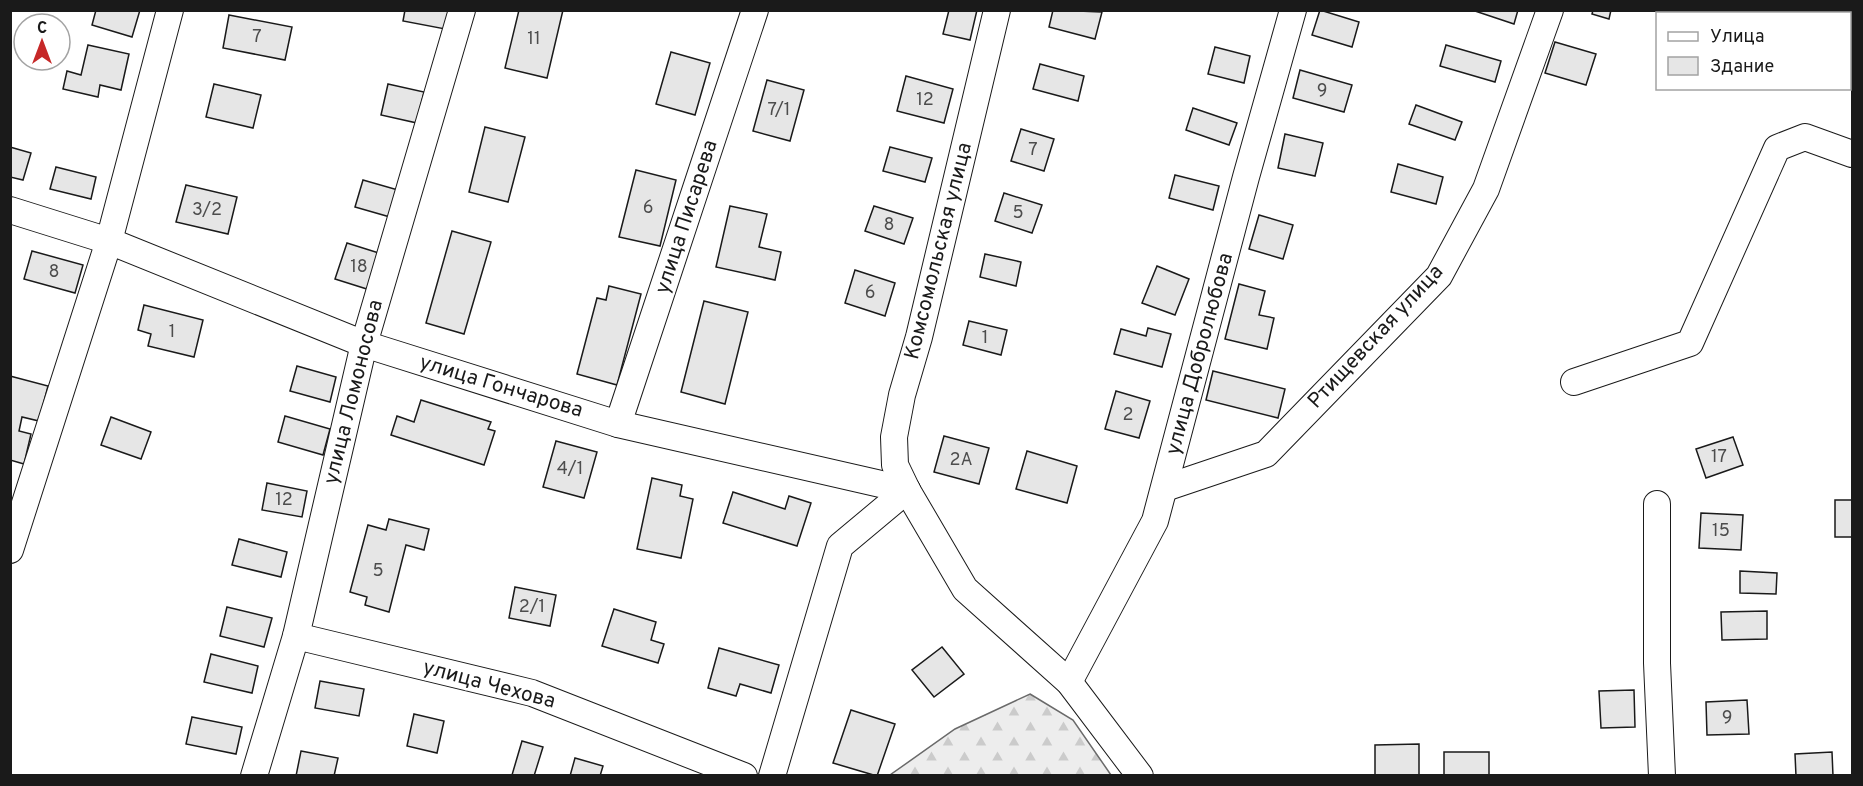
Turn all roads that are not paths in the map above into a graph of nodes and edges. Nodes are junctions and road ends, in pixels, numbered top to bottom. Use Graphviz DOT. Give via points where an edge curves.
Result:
graph roads {
  1 [pos="170,10"];
  2 [pos="462,10"];
  3 [pos="755,10"];
  4 [pos="997,10"];
  5 [pos="1293,10"];
  6 [pos="1550,10"];
  7 [pos="1852,154"];
  8 [pos="10,210"];
  9 [pos="109,241"];
  10 [pos="364,344"];
  11 [pos="1574,382"];
  12 [pos="618,424"];
  13 [pos="1165,488"];
  14 [pos="907,490"];
  15 [pos="1657,504"];
  16 [pos="10,549"];
  17 [pos="296,636"];
  18 [pos="1069,682"];
  19 [pos="254,776"];
  20 [pos="744,776"];
  21 [pos="772,776"];
  22 [pos="1140,776"];
  23 [pos="1662,776"];
  1 -- 9 [label="street"];
  2 -- 10 [label="street, улица Ломоносова"];
  3 -- 12 [label="street, улица Писарева"];
  4 -- 14 [label="street, Комсомольская улица" via="894,437 895,465"];
  5 -- 13 [label="street, улица Добролюбова"];
  6 -- 13 [label="street, Ртищевская улица" via="1486,189 1439,276 1266,454"];
  7 -- 11 [label="street" via="1805,137 1777,148 1690,343"];
  8 -- 9 [label="street, улица Гончарова"];
  9 -- 10 [label="street, улица Гончарова"];
  9 -- 16 [label="street"];
  10 -- 12 [label="street, улица Гончарова"];
  10 -- 17 [label="street, улица Ломоносова"];
  12 -- 14 [label="street, улица Гончарова"];
  13 -- 18 [label="street, улица Добролюбова" via="1155,521"];
  14 -- 18 [label="street, Комсомольская улица" via="965,589"];
  14 -- 21 [label="street" via="840,546"];
  15 -- 23 [label="street"];
  17 -- 19 [label="street, улица Ломоносова"];
  17 -- 20 [label="street, улица Чехова" via="532,693"];
  18 -- 22 [label="street, Комсомольская улица"];
}
